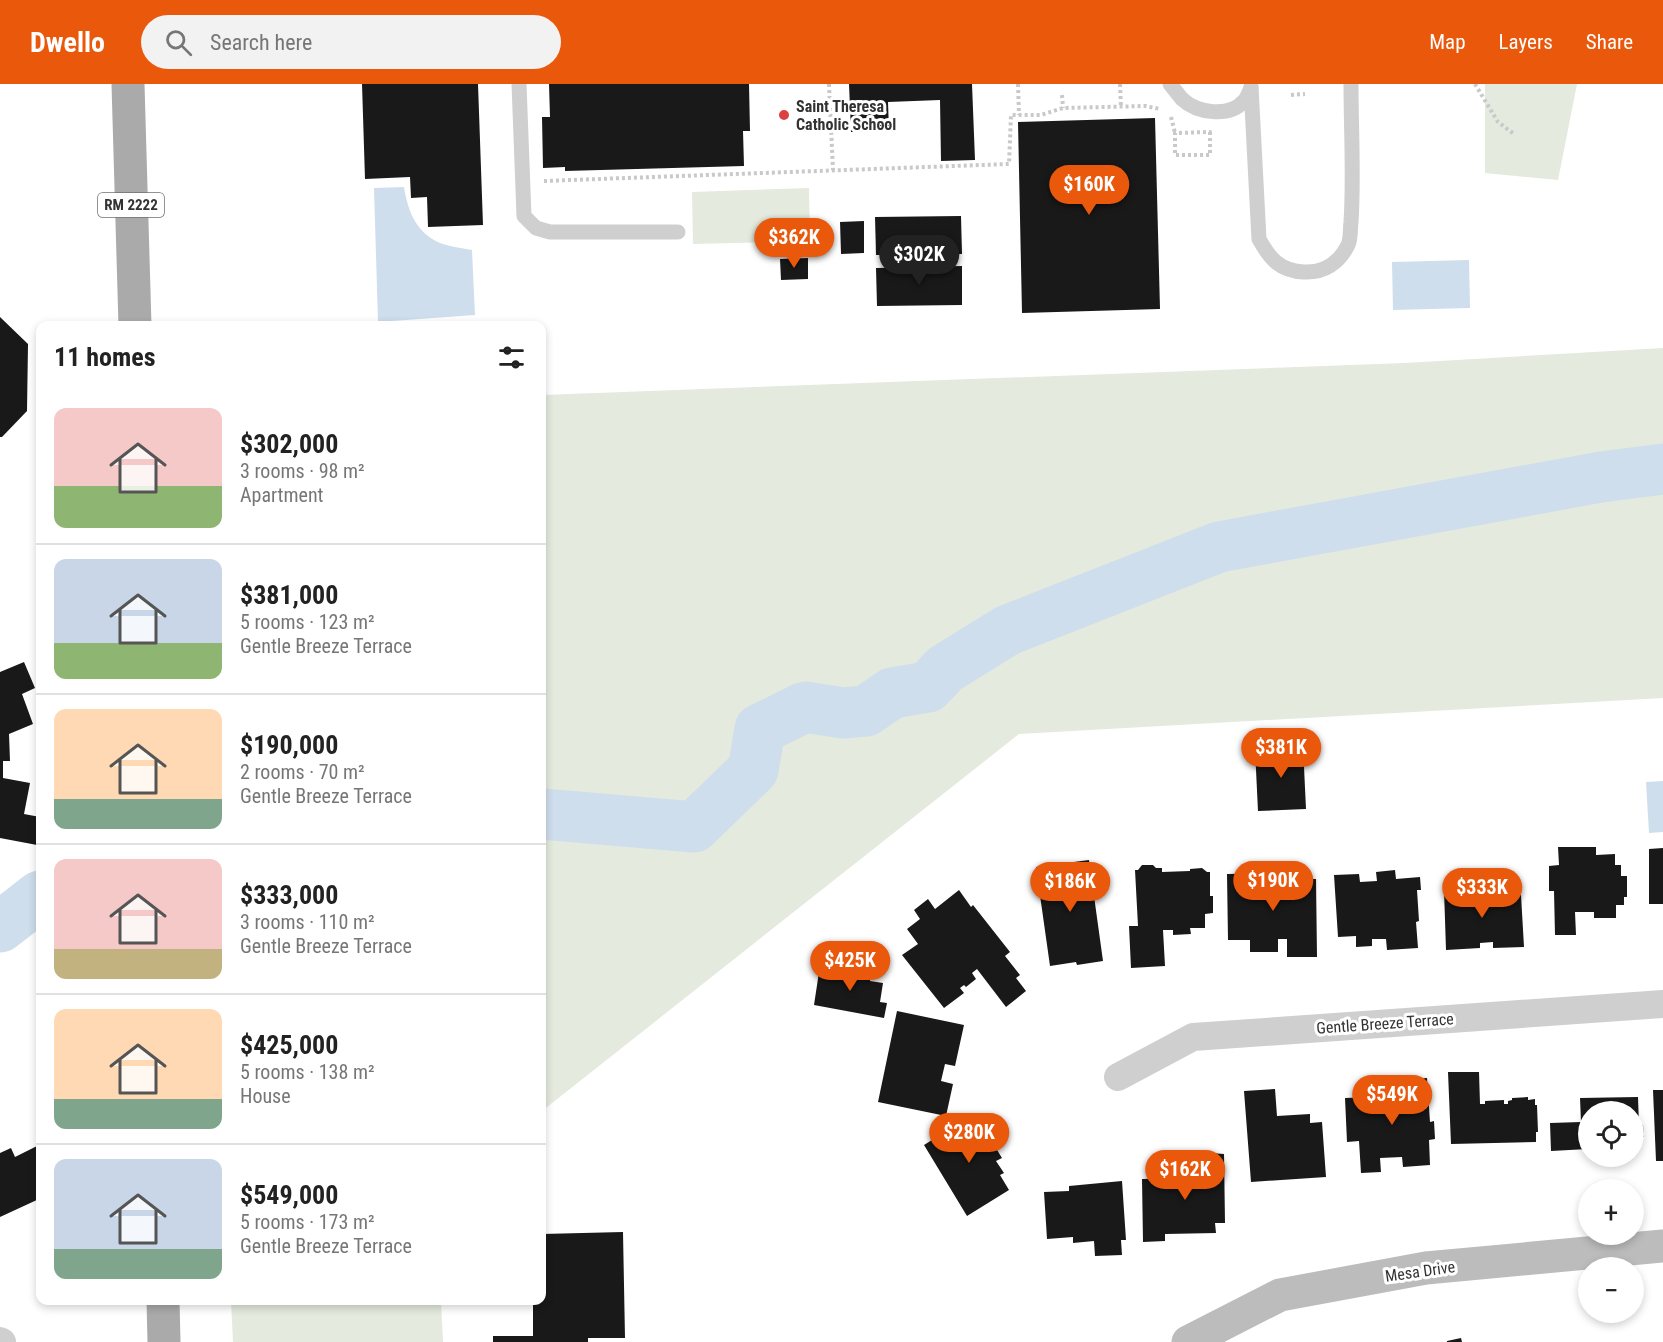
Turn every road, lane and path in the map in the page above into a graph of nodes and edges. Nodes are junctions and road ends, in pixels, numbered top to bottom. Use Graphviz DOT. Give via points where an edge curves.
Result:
graph roads {
  1 [pos="128,84"];
  2 [pos="519,84"];
  3 [pos="829,84"];
  4 [pos="1018,84"];
  5 [pos="1120,84"];
  6 [pos="1170,84"];
  7 [pos="1351,84"];
  8 [pos="1475,84"];
  9 [pos="1251,86"];
  10 [pos="1305,94"];
  11 [pos="1062,95"];
  12 [pos="1291,95"];
  13 [pos="1121,107"];
  14 [pos="1063,108"];
  15 [pos="1019,115"];
  16 [pos="1175,133"];
  17 [pos="1514,134"];
  18 [pos="833,170"];
  19 [pos="522,181"];
  20 [pos="678,232"];
  21 [pos="135,321"];
  22 [pos="1663,1004"];
  23 [pos="1118,1077"];
  24 [pos="1663,1246"];
  25 [pos="163,1305"];
  26 [pos="164,1342"];
  27 [pos="1188,1342"];
  1 -- 21 [label="main road, RM 2222"];
  2 -- 19 [label="lane"];
  3 -- 18 [label="path"];
  4 -- 15 [label="path"];
  5 -- 13 [label="path"];
  6 -- 9 [label="lane" via="1184,100 1217,113 1244,102"];
  7 -- 9 [label="lane" via="1349,243 1336,263 1318,271 1302,272 1283,268 1268,256 1259,239"];
  8 -- 17 [label="path" via="1498,122"];
  10 -- 12 [label="path"];
  11 -- 14 [label="path"];
  13 -- 14 [label="path"];
  13 -- 16 [label="path" via="1159,108 1170,117"];
  14 -- 15 [label="path" via="1041,115"];
  15 -- 18 [label="path" via="1011,115 1009,164"];
  16 -- 16 [label="path" via="1210,132 1210,155 1175,156"];
  18 -- 19 [label="path"];
  19 -- 20 [label="lane" via="524,216 536,228 550,232"];
  22 -- 23 [label="street, Gentle Breeze Terrace" via="1194,1037"];
  24 -- 27 [label="street, Mesa Drive" via="1426,1268 1280,1296"];
  25 -- 26 [label="main road"];
}
